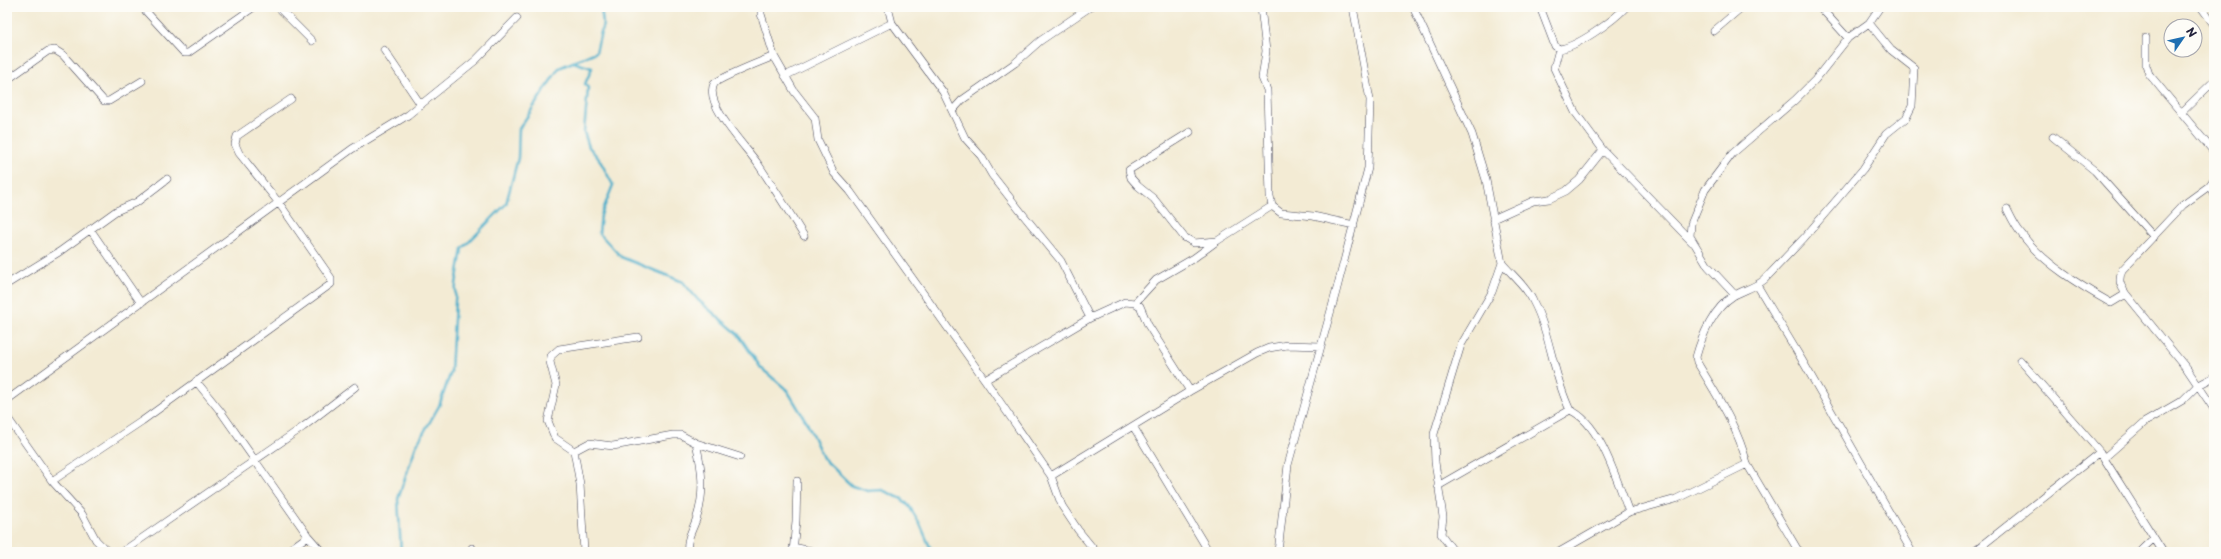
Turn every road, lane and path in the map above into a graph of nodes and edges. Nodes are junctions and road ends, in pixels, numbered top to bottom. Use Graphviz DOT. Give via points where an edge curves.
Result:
graph roads {
  1 [pos="142,7"];
  2 [pos="254,7"];
  3 [pos="278,7"];
  4 [pos="761,7"];
  5 [pos="888,7"];
  6 [pos="1090,7"];
  7 [pos="1261,7"];
  8 [pos="1353,7"];
  9 [pos="1413,7"];
  10 [pos="1540,7"];
  11 [pos="1626,7"];
  12 [pos="1742,7"];
  13 [pos="1820,7"];
  14 [pos="1880,7"];
  15 [pos="2201,7"];
  16 [pos="517,18"];
  17 [pos="892,23"];
  18 [pos="1869,23"];
  19 [pos="2214,24"];
  20 [pos="1714,31"];
  21 [pos="1848,38"];
  22 [pos="2146,38"];
  23 [pos="312,41"];
  24 [pos="1559,49"];
  25 [pos="384,50"];
  26 [pos="774,56"];
  27 [pos="785,76"];
  28 [pos="7,80"];
  29 [pos="142,81"];
  30 [pos="2214,81"];
  31 [pos="291,98"];
  32 [pos="421,105"];
  33 [pos="953,110"];
  34 [pos="2181,113"];
  35 [pos="1190,132"];
  36 [pos="2053,137"];
  37 [pos="1603,150"];
  38 [pos="2214,152"];
  39 [pos="167,179"];
  40 [pos="2214,179"];
  41 [pos="2209,186"];
  42 [pos="2214,194"];
  43 [pos="279,203"];
  44 [pos="1272,206"];
  45 [pos="2007,209"];
  46 [pos="1493,219"];
  47 [pos="1354,225"];
  48 [pos="90,229"];
  49 [pos="804,236"];
  50 [pos="2154,237"];
  51 [pos="1217,241"];
  52 [pos="1693,243"];
  53 [pos="1502,263"];
  54 [pos="7,284"];
  55 [pos="1757,285"];
  56 [pos="2126,294"];
  57 [pos="1735,295"];
  58 [pos="141,303"];
  59 [pos="1135,303"];
  60 [pos="1090,318"];
  61 [pos="638,337"];
  62 [pos="1320,346"];
  63 [pos="2020,360"];
  64 [pos="2214,377"];
  65 [pos="985,380"];
  66 [pos="196,382"];
  67 [pos="2197,386"];
  68 [pos="355,387"];
  69 [pos="1190,391"];
  70 [pos="7,400"];
  71 [pos="2214,409"];
  72 [pos="1570,410"];
  73 [pos="7,417"];
  74 [pos="1133,426"];
  75 [pos="696,443"];
  76 [pos="574,450"];
  77 [pos="2102,455"];
  78 [pos="740,457"];
  79 [pos="254,460"];
  80 [pos="1748,464"];
  81 [pos="1051,476"];
  82 [pos="52,481"];
  83 [pos="797,481"];
  84 [pos="1438,486"];
  85 [pos="1629,512"];
  86 [pos="308,536"];
  87 [pos="2154,538"];
  88 [pos="793,550"];
  89 [pos="108,552"];
  90 [pos="122,552"];
  91 [pos="286,552"];
  92 [pos="322,552"];
  93 [pos="584,552"];
  94 [pos="688,552"];
  95 [pos="816,552"];
  96 [pos="1096,552"];
  97 [pos="1209,552"];
  98 [pos="1278,552"];
  99 [pos="1454,552"];
  100 [pos="1559,552"];
  101 [pos="1799,552"];
  102 [pos="1912,552"];
  103 [pos="1974,552"];
  104 [pos="2139,552"];
  105 [pos="2163,552"];
  1 -- 2 [label="street" via="184,53"];
  3 -- 23 [label="street"];
  4 -- 26 [label="street"];
  5 -- 17 [label="street"];
  6 -- 33 [label="street" via="1040,41 1015,63 962,100"];
  7 -- 44 [label="street" via="1266,51 1262,78 1267,90"];
  8 -- 47 [label="street" via="1370,100 1368,168"];
  9 -- 46 [label="street" via="1472,134 1486,180"];
  10 -- 24 [label="street" via="1555,46"];
  11 -- 24 [label="street" via="1620,14 1582,39"];
  12 -- 20 [label="street"];
  13 -- 21 [label="street"];
  14 -- 18 [label="street"];
  15 -- 19 [label="street"];
  16 -- 32 [label="street" via="476,60"];
  17 -- 27 [label="street"];
  17 -- 33 [label="street" via="944,92"];
  18 -- 21 [label="street"];
  18 -- 55 [label="street" via="1892,50 1914,68 1912,106 1906,118 1881,140 1863,169 1804,238"];
  21 -- 52 [label="street" via="1815,80 1732,154 1705,190 1696,210 1690,230"];
  22 -- 34 [label="street" via="2147,70"];
  24 -- 37 [label="street" via="1554,68 1575,112"];
  25 -- 32 [label="street"];
  26 -- 27 [label="street"];
  26 -- 49 [label="street" via="718,80 712,90 713,97 725,120 757,162"];
  27 -- 65 [label="street" via="815,118 818,140 834,173 850,191"];
  28 -- 29 [label="street" via="48,51 54,50 63,55 104,101 109,101"];
  30 -- 34 [label="street"];
  31 -- 43 [label="street" via="236,138 235,144 239,153"];
  32 -- 43 [label="street" via="352,149"];
  33 -- 60 [label="street" via="965,138 1061,261"];
  34 -- 38 [label="street"];
  35 -- 51 [label="street" via="1129,170 1131,178 1154,200 1184,237 1194,242"];
  36 -- 50 [label="street" via="2095,171"];
  37 -- 46 [label="street" via="1579,180 1566,191 1549,199 1533,201"];
  37 -- 52 [label="street"];
  39 -- 48 [label="street" via="137,202 116,211"];
  40 -- 41 [label="street"];
  41 -- 42 [label="street"];
  41 -- 50 [label="street" via="2183,206"];
  43 -- 58 [label="street"];
  43 -- 66 [label="street" via="331,278 331,284"];
  44 -- 47 [label="street" via="1281,213 1313,216"];
  44 -- 51 [label="street"];
  45 -- 56 [label="street" via="2021,234 2069,278 2111,303"];
  46 -- 53 [label="street"];
  47 -- 62 [label="street"];
  48 -- 54 [label="street" via="59,252"];
  48 -- 58 [label="street"];
  50 -- 56 [label="street" via="2122,270 2120,285"];
  51 -- 59 [label="street" via="1156,280"];
  52 -- 57 [label="street" via="1716,276"];
  53 -- 72 [label="street" via="1533,300"];
  53 -- 84 [label="street" via="1492,292 1461,345 1434,434 1434,462"];
  55 -- 57 [label="street"];
  55 -- 102 [label="street"];
  56 -- 67 [label="street" via="2187,369"];
  57 -- 80 [label="street" via="1714,314 1696,357 1728,416"];
  58 -- 70 [label="street"];
  59 -- 60 [label="street" via="1125,302"];
  59 -- 69 [label="street" via="1140,306 1148,325"];
  60 -- 65 [label="street"];
  61 -- 76 [label="street" via="559,349 551,356 550,362 556,385 548,421 555,438"];
  62 -- 69 [label="street" via="1287,345 1269,348"];
  62 -- 98 [label="street" via="1288,465"];
  63 -- 77 [label="street"];
  64 -- 67 [label="street"];
  65 -- 81 [label="street"];
  66 -- 79 [label="street" via="221,412"];
  66 -- 82 [label="street"];
  67 -- 71 [label="street"];
  67 -- 77 [label="street" via="2183,400"];
  68 -- 79 [label="street"];
  69 -- 74 [label="street"];
  72 -- 84 [label="street"];
  72 -- 85 [label="street" via="1577,413 1602,443"];
  73 -- 82 [label="street"];
  74 -- 81 [label="street"];
  74 -- 97 [label="street"];
  75 -- 76 [label="street" via="681,435 673,435 613,446 589,442"];
  75 -- 78 [label="street"];
  75 -- 94 [label="street" via="702,469 701,499 686,543"];
  76 -- 93 [label="street" via="580,484"];
  77 -- 87 [label="street"];
  77 -- 103 [label="street"];
  79 -- 86 [label="street"];
  79 -- 90 [label="street"];
  80 -- 85 [label="street" via="1676,499"];
  80 -- 101 [label="street"];
  81 -- 96 [label="street" via="1062,506"];
  82 -- 89 [label="street" via="82,514 96,540"];
  83 -- 88 [label="street"];
  84 -- 99 [label="street" via="1443,517 1441,534"];
  85 -- 100 [label="street"];
  86 -- 91 [label="street"];
  86 -- 92 [label="street"];
  87 -- 104 [label="street"];
  87 -- 105 [label="street"];
  88 -- 95 [label="street"];
}
